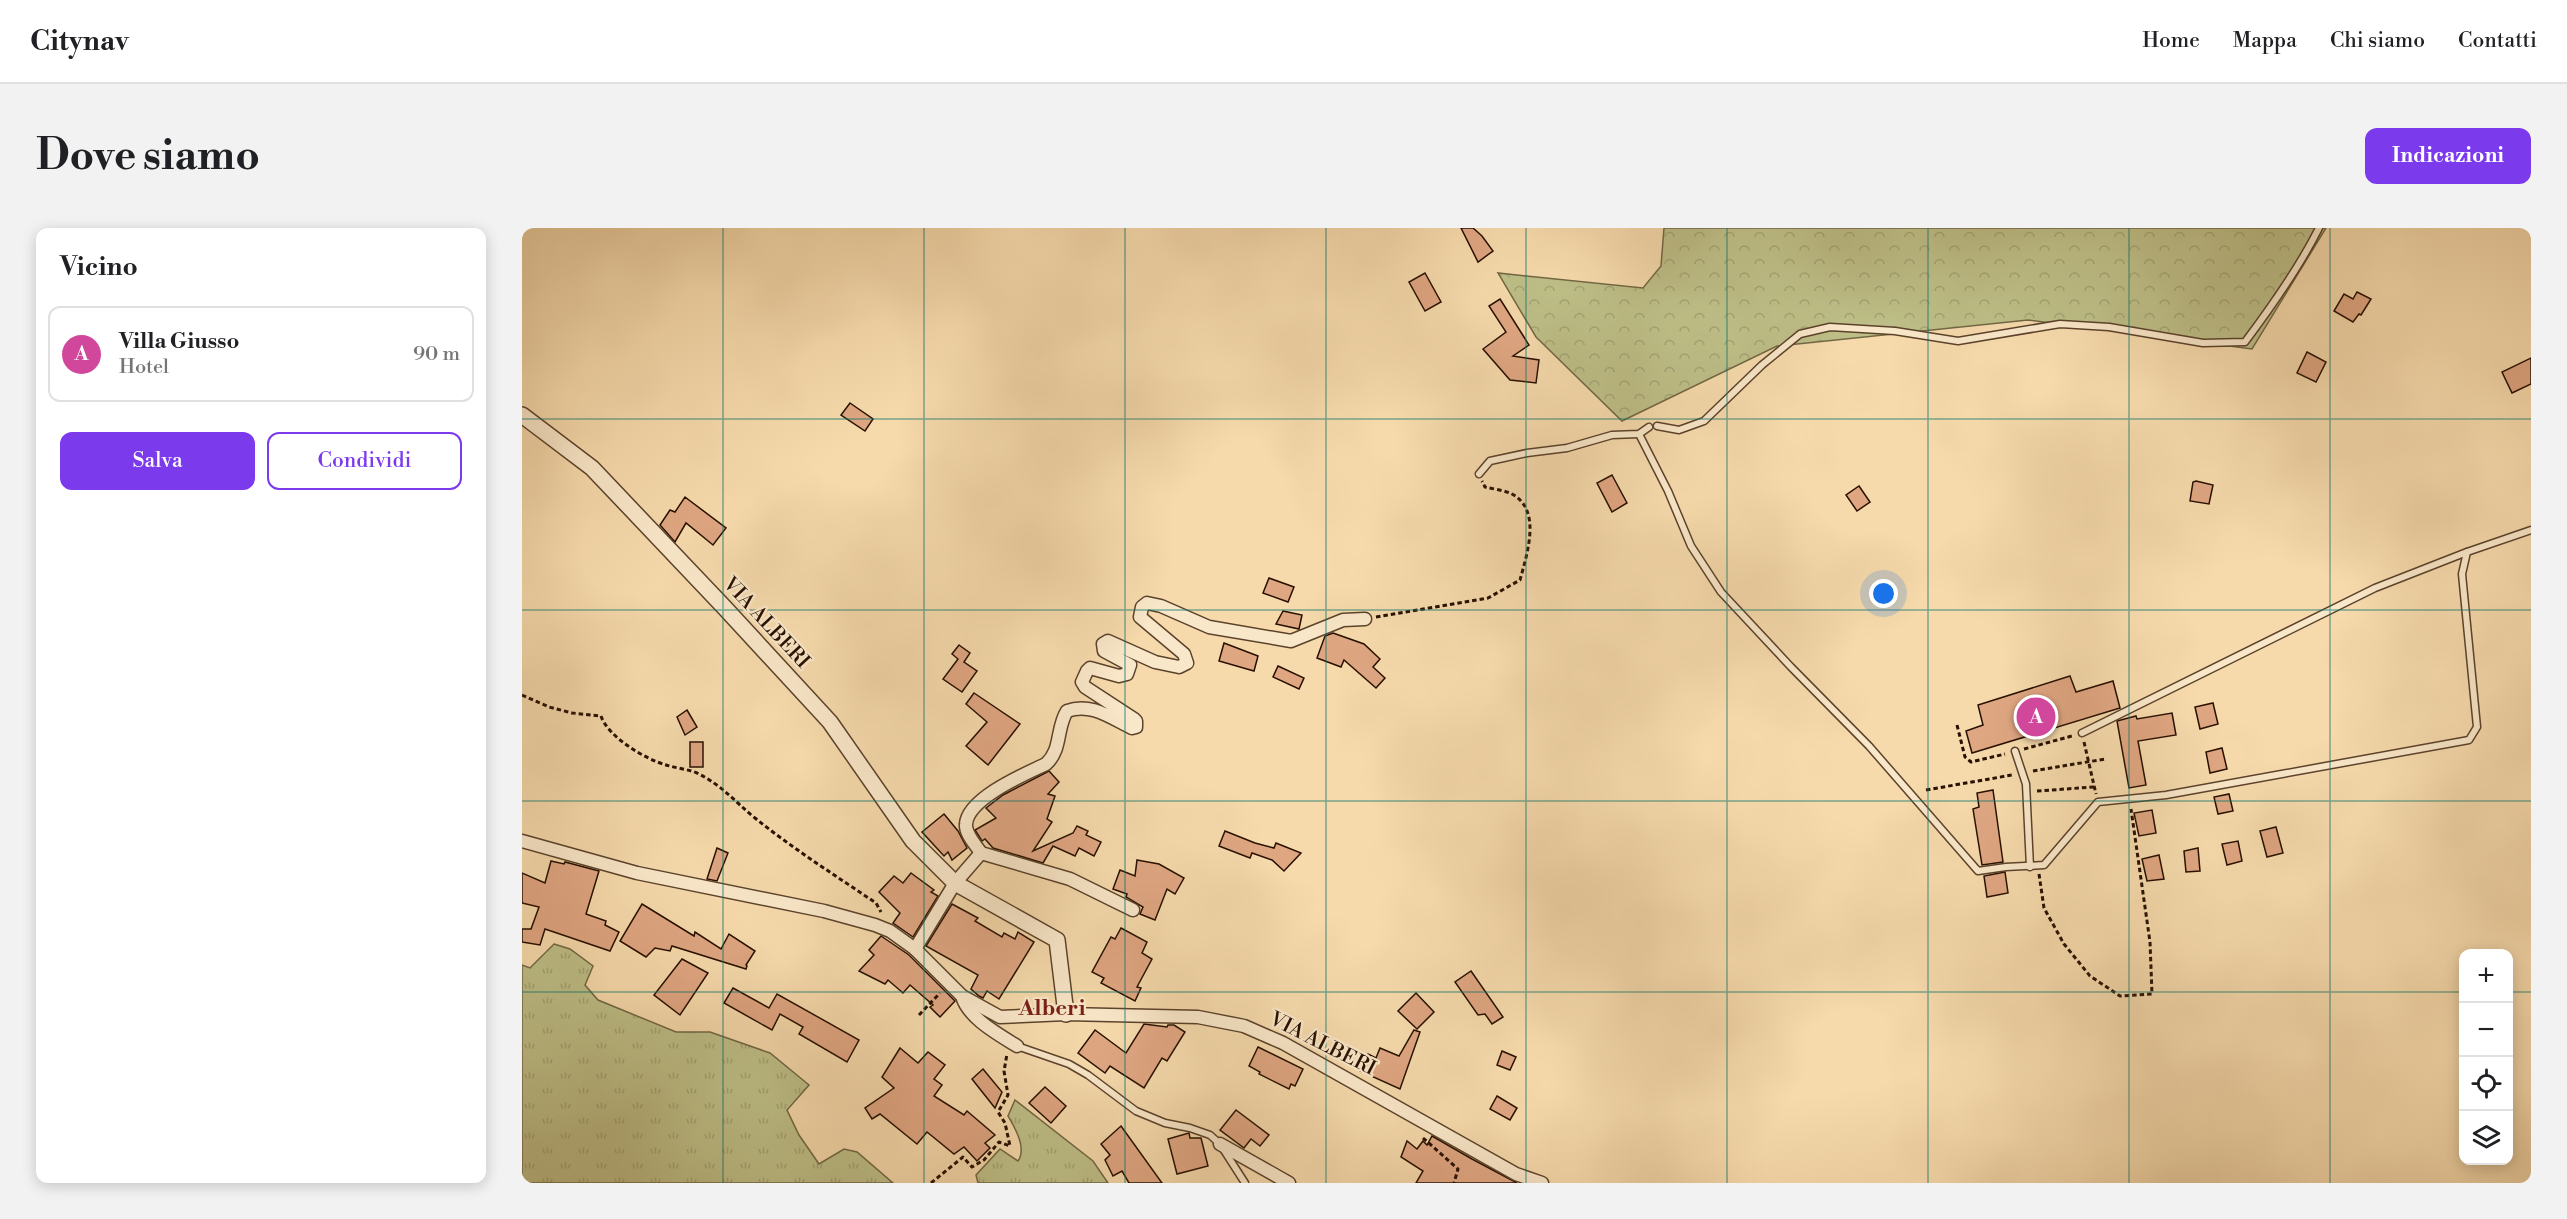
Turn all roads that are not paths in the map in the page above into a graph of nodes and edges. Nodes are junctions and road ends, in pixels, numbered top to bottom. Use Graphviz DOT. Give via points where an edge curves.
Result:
graph roads {
  1 [pos="2319,228"];
  2 [pos="522,415"];
  3 [pos="1657,426"];
  4 [pos="1649,427"];
  5 [pos="1639,434"];
  6 [pos="1479,474"];
  7 [pos="2531,530"];
  8 [pos="2467,552"];
  9 [pos="1365,619"];
  10 [pos="2082,733"];
  11 [pos="2015,751"];
  12 [pos="522,841"];
  13 [pos="981,853"];
  14 [pos="2030,867"];
  15 [pos="955,883"];
  16 [pos="1133,910"];
  17 [pos="915,949"];
  18 [pos="962,996"];
  19 [pos="1066,1014"];
  20 [pos="1013,1043"];
  21 [pos="1220,1144"];
  22 [pos="1245,1183"];
  23 [pos="1289,1183"];
  24 [pos="1542,1183"];
  1 -- 3 [label="lane" via="2308,251 2245,342 2203,343 2109,327 2060,324 1958,341 1830,327 1800,334 1704,421 1679,430"];
  2 -- 15 [label="street, VIA ALBERI" via="592,468 747,632 830,722 913,840"];
  4 -- 5 [label="lane"];
  5 -- 6 [label="lane" via="1612,435 1490,462"];
  5 -- 14 [label="lane" via="1691,546 1721,592 1869,746 1978,871"];
  7 -- 8 [label="lane"];
  8 -- 10 [label="lane" via="2374,588"];
  8 -- 14 [label="lane" via="2462,574 2477,727 2469,740 2166,795 2098,802 2044,865"];
  9 -- 13 [label="street" via="1343,620 1291,641 1209,627 1148,603 1142,607 1140,617 1184,654 1187,663 1179,667 1155,662 1108,641 1103,644 1104,651 1130,665 1127,674 1119,676 1090,669 1082,682 1134,718 1136,727 1094,710 1067,711 1053,758 982,799 969,816 967,832"];
  11 -- 14 [label="lane" via="2024,772"];
  12 -- 17 [label="street, VIA ALBERI" via="637,873 824,911 890,931"];
  13 -- 15 [label="street"];
  13 -- 16 [label="street" via="1070,879"];
  15 -- 17 [label="street"];
  15 -- 19 [label="street, VIA ALBERI" via="1057,940"];
  17 -- 18 [label="street, VIA ALBERI"];
  18 -- 19 [label="street, VIA ALBERI" via="1000,1017"];
  18 -- 20 [label="street, VIA ALBERI" via="965,1006"];
  19 -- 24 [label="street, VIA ALBERI" via="1197,1017 1244,1026 1283,1042 1516,1174"];
  20 -- 21 [label="lane, VIA ALBERI" via="1069,1064 1136,1111 1210,1135"];
  21 -- 22 [label="lane, VIA ALBERI"];
  21 -- 23 [label="street"];
}
